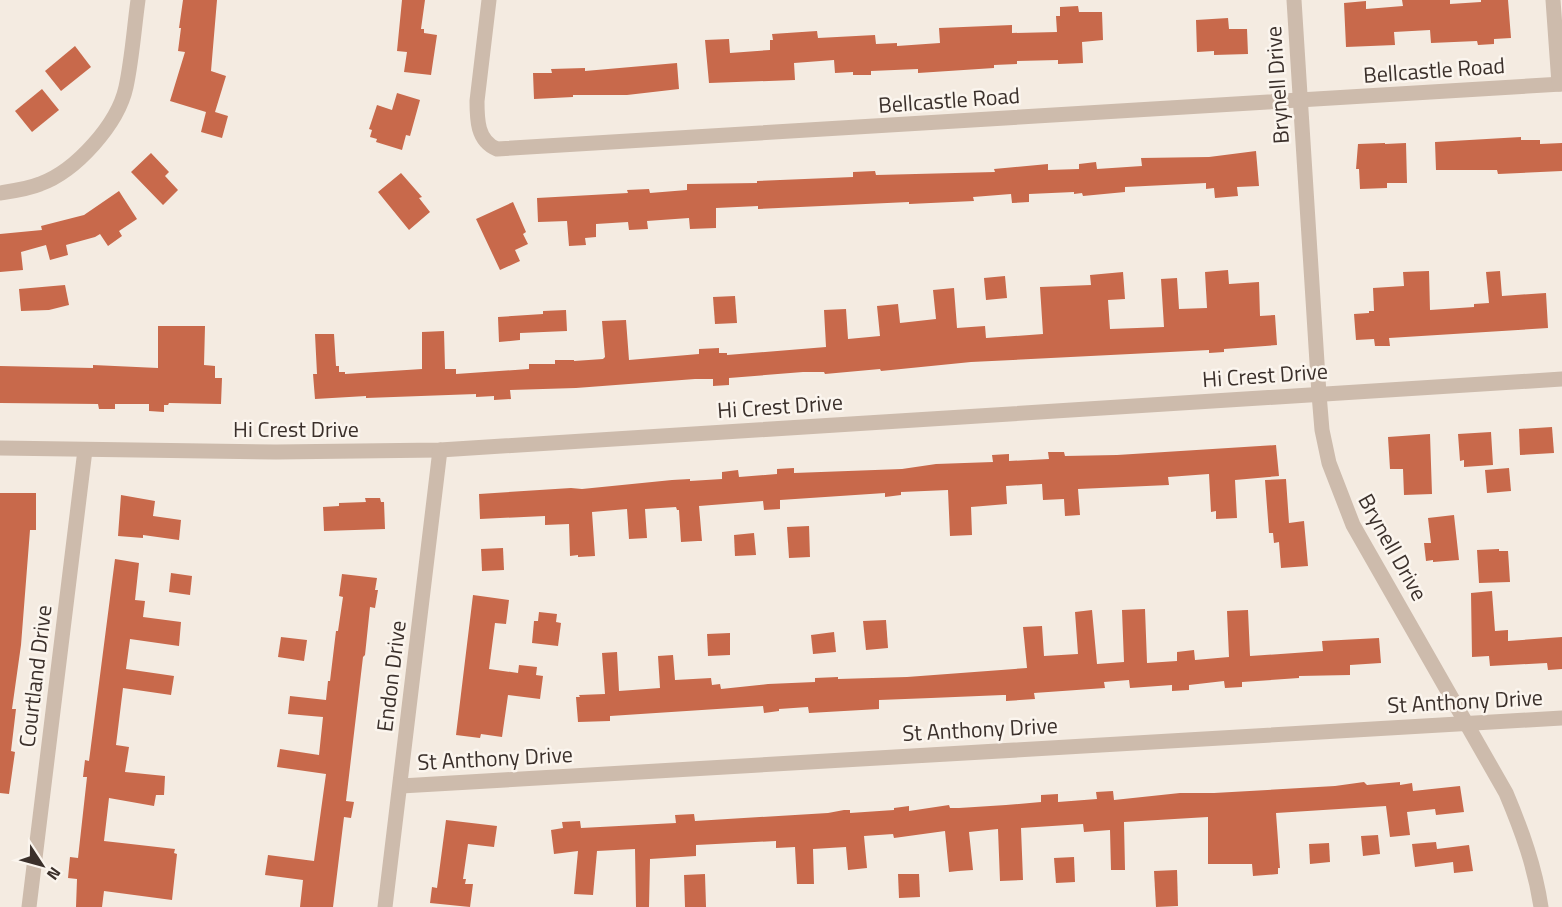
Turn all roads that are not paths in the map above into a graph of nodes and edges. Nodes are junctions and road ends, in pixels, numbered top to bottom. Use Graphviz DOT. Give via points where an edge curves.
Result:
graph roads {
  1 [pos="138,0"];
  2 [pos="489,0"];
  3 [pos="1294,0"];
  4 [pos="1553,0"];
  5 [pos="1560,84"];
  6 [pos="1300,101"];
  7 [pos="0,193"];
  8 [pos="1562,378"];
  9 [pos="1319,394"];
  10 [pos="0,448"];
  11 [pos="85,450"];
  12 [pos="440,450"];
  13 [pos="1562,718"];
  14 [pos="1465,724"];
  15 [pos="401,786"];
  16 [pos="29,907"];
  17 [pos="385,907"];
  18 [pos="1541,907"];
  1 -- 7 [label="street" via="126,89 112,121 68,169 42,184"];
  2 -- 6 [label="street, Bellcastle Road" via="477,116 485,142 497,149"];
  3 -- 6 [label="street, Brynell Drive"];
  4 -- 5 [label="street"];
  5 -- 6 [label="street, Bellcastle Road"];
  6 -- 9 [label="street, Brynell Drive"];
  8 -- 9 [label="street, Hi Crest Drive"];
  9 -- 12 [label="street, Hi Crest Drive"];
  9 -- 14 [label="street, Brynell Drive" via="1329,463 1353,525"];
  10 -- 11 [label="street, Hi Crest Drive"];
  11 -- 12 [label="street, Hi Crest Drive"];
  11 -- 16 [label="street, Courtland Drive"];
  12 -- 15 [label="street, Endon Drive"];
  13 -- 14 [label="street, St Anthony Drive"];
  14 -- 15 [label="street, St Anthony Drive"];
  14 -- 18 [label="street, Brynell Drive" via="1514,811 1530,856"];
  15 -- 17 [label="street, Endon Drive"];
}
